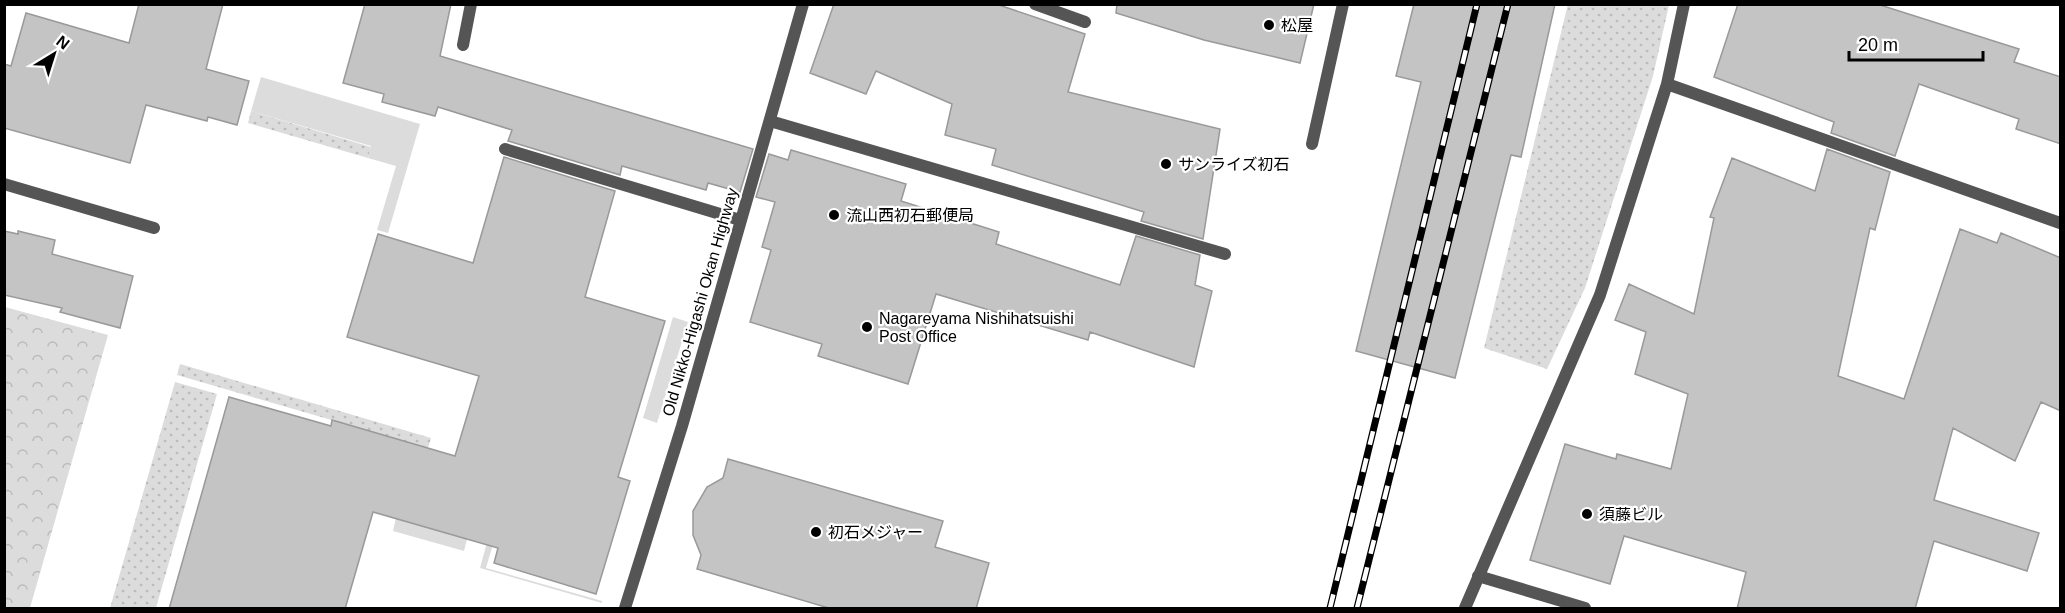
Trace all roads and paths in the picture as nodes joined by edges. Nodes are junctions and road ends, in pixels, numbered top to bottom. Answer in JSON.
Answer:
{"nodes":[{"id":1,"x":471,"y":4,"type":"edge"},
{"id":2,"x":803,"y":4,"type":"edge"},
{"id":3,"x":1035,"y":4,"type":"edge"},
{"id":4,"x":1343,"y":4,"type":"edge"},
{"id":5,"x":1684,"y":4,"type":"edge"},
{"id":6,"x":1085,"y":22,"type":"dead end"},
{"id":7,"x":463,"y":45,"type":"dead end"},
{"id":8,"x":1667,"y":84,"type":"junction"},
{"id":9,"x":770,"y":121,"type":"junction"},
{"id":10,"x":1312,"y":144,"type":"dead end"},
{"id":11,"x":505,"y":149,"type":"dead end"},
{"id":12,"x":4,"y":184,"type":"edge"},
{"id":13,"x":741,"y":220,"type":"junction"},
{"id":14,"x":2061,"y":223,"type":"edge"},
{"id":15,"x":154,"y":228,"type":"dead end"},
{"id":16,"x":1225,"y":254,"type":"dead end"},
{"id":17,"x":1478,"y":576,"type":"junction"},
{"id":18,"x":626,"y":609,"type":"edge"},
{"id":19,"x":1466,"y":609,"type":"edge"},
{"id":20,"x":1585,"y":609,"type":"edge"}],
"edges":[{"from":1,"to":7,"type":"street"},
{"from":2,"to":9,"type":"street","name":"Old Nikko-Higashi Okan Highway"},
{"from":3,"to":6,"type":"street"},
{"from":4,"to":10,"type":"street"},
{"from":5,"to":8,"type":"street"},
{"from":8,"to":14,"type":"street"},
{"from":8,"to":17,"type":"street"},
{"from":9,"to":13,"type":"street","name":"Old Nikko-Higashi Okan Highway"},
{"from":9,"to":16,"type":"street"},
{"from":11,"to":13,"type":"street"},
{"from":12,"to":15,"type":"street"},
{"from":13,"to":18,"type":"street","name":"Old Nikko-Higashi Okan Highway"},
{"from":17,"to":19,"type":"street"},
{"from":17,"to":20,"type":"street"}]}
